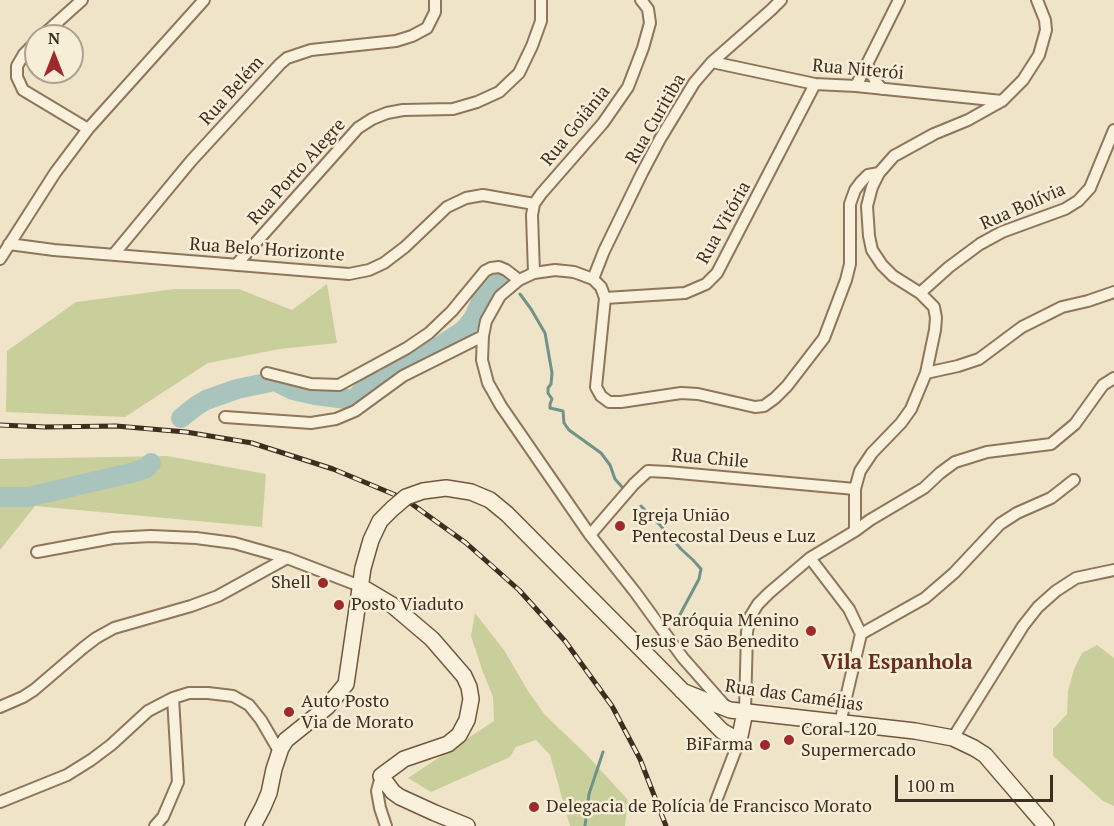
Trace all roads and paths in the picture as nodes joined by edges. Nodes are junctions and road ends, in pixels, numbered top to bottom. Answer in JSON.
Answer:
{"nodes":[{"id":1,"x":82,"y":0,"type":"edge"},
{"id":2,"x":204,"y":0,"type":"edge"},
{"id":3,"x":435,"y":0,"type":"edge"},
{"id":4,"x":541,"y":0,"type":"edge"},
{"id":5,"x":641,"y":0,"type":"edge"},
{"id":6,"x":781,"y":0,"type":"edge"},
{"id":7,"x":899,"y":0,"type":"edge"},
{"id":8,"x":1037,"y":0,"type":"edge"},
{"id":9,"x":55,"y":24,"type":"edge"},
{"id":10,"x":24,"y":54,"type":"edge"},
{"id":11,"x":712,"y":62,"type":"junction"},
{"id":12,"x":867,"y":64,"type":"junction"},
{"id":13,"x":815,"y":84,"type":"junction"},
{"id":14,"x":856,"y":86,"type":"junction"},
{"id":15,"x":882,"y":89,"type":"junction"},
{"id":16,"x":1002,"y":101,"type":"junction"},
{"id":17,"x":88,"y":129,"type":"junction"},
{"id":18,"x":1114,"y":130,"type":"edge"},
{"id":19,"x":879,"y":173,"type":"junction"},
{"id":20,"x":534,"y":204,"type":"junction"},
{"id":21,"x":9,"y":244,"type":"junction"},
{"id":22,"x":114,"y":254,"type":"junction"},
{"id":23,"x":0,"y":259,"type":"edge"},
{"id":24,"x":236,"y":265,"type":"junction"},
{"id":25,"x":534,"y":273,"type":"junction"},
{"id":26,"x":593,"y":279,"type":"junction"},
{"id":27,"x":519,"y":280,"type":"junction"},
{"id":28,"x":1114,"y":292,"type":"edge"},
{"id":29,"x":920,"y":293,"type":"junction"},
{"id":30,"x":605,"y":298,"type":"junction"},
{"id":31,"x":483,"y":336,"type":"junction"},
{"id":32,"x":267,"y":373,"type":"dead end"},
{"id":33,"x":926,"y":373,"type":"junction"},
{"id":34,"x":1114,"y":378,"type":"edge"},
{"id":35,"x":225,"y":417,"type":"dead end"},
{"id":36,"x":1074,"y":480,"type":"dead end"},
{"id":37,"x":855,"y":489,"type":"junction"},
{"id":38,"x":855,"y":531,"type":"junction"},
{"id":39,"x":590,"y":535,"type":"junction"},
{"id":40,"x":37,"y":552,"type":"dead end"},
{"id":41,"x":287,"y":558,"type":"junction"},
{"id":42,"x":810,"y":558,"type":"junction"},
{"id":43,"x":1114,"y":570,"type":"edge"},
{"id":44,"x":360,"y":586,"type":"junction"},
{"id":45,"x":861,"y":634,"type":"junction"},
{"id":46,"x":682,"y":692,"type":"junction"},
{"id":47,"x":173,"y":698,"type":"junction"},
{"id":48,"x":0,"y":707,"type":"edge"},
{"id":49,"x":737,"y":711,"type":"junction"},
{"id":50,"x":840,"y":723,"type":"junction"},
{"id":51,"x":953,"y":738,"type":"junction"},
{"id":52,"x":739,"y":741,"type":"junction"},
{"id":53,"x":279,"y":751,"type":"junction"},
{"id":54,"x":381,"y":776,"type":"junction"},
{"id":55,"x":716,"y":801,"type":"dead end"},
{"id":56,"x":0,"y":802,"type":"edge"},
{"id":57,"x":155,"y":826,"type":"edge"},
{"id":58,"x":253,"y":826,"type":"edge"},
{"id":59,"x":386,"y":826,"type":"edge"},
{"id":60,"x":467,"y":826,"type":"edge"},
{"id":61,"x":1046,"y":826,"type":"edge"}],
"edges":[{"from":1,"to":9,"type":"street"},
{"from":2,"to":17,"type":"street"},
{"from":3,"to":22,"type":"street","name":"Rua Belém"},
{"from":4,"to":24,"type":"street","name":"Rua Porto Alegre"},
{"from":5,"to":20,"type":"street","name":"Rua Goiânia"},
{"from":6,"to":11,"type":"street","name":"Rua Curitiba"},
{"from":7,"to":12,"type":"street"},
{"from":8,"to":16,"type":"street"},
{"from":10,"to":17,"type":"street"},
{"from":11,"to":13,"type":"street","name":"Rua Niterói"},
{"from":11,"to":26,"type":"street","name":"Rua Curitiba"},
{"from":12,"to":14,"type":"street"},
{"from":12,"to":15,"type":"street"},
{"from":13,"to":14,"type":"street","name":"Rua Niterói"},
{"from":13,"to":30,"type":"street","name":"Rua Vitória"},
{"from":14,"to":15,"type":"street","name":"Rua Niterói"},
{"from":15,"to":16,"type":"street","name":"Rua Niterói"},
{"from":16,"to":19,"type":"street"},
{"from":17,"to":21,"type":"street"},
{"from":18,"to":29,"type":"street","name":"Rua Bolívia"},
{"from":19,"to":29,"type":"street"},
{"from":19,"to":30,"type":"street"},
{"from":20,"to":24,"type":"street","name":"Rua Belo Horizonte"},
{"from":20,"to":25,"type":"street"},
{"from":21,"to":22,"type":"street","name":"Rua Belo Horizonte"},
{"from":21,"to":23,"type":"street"},
{"from":22,"to":24,"type":"street","name":"Rua Belo Horizonte"},
{"from":25,"to":26,"type":"street"},
{"from":25,"to":27,"type":"street"},
{"from":26,"to":30,"type":"street"},
{"from":27,"to":31,"type":"street"},
{"from":27,"to":32,"type":"street"},
{"from":28,"to":33,"type":"street"},
{"from":29,"to":33,"type":"street"},
{"from":31,"to":35,"type":"street"},
{"from":31,"to":39,"type":"street"},
{"from":33,"to":37,"type":"street"},
{"from":34,"to":38,"type":"street"},
{"from":36,"to":45,"type":"street"},
{"from":37,"to":38,"type":"street"},
{"from":37,"to":39,"type":"street","name":"Rua Chile"},
{"from":38,"to":42,"type":"street"},
{"from":39,"to":49,"type":"street"},
{"from":40,"to":41,"type":"street"},
{"from":41,"to":44,"type":"street"},
{"from":41,"to":48,"type":"street"},
{"from":42,"to":45,"type":"street"},
{"from":42,"to":49,"type":"street"},
{"from":43,"to":51,"type":"street"},
{"from":44,"to":46,"type":"main road","bridge":true},
{"from":44,"to":53,"type":"main road"},
{"from":44,"to":54,"type":"main road"},
{"from":45,"to":50,"type":"street"},
{"from":46,"to":49,"type":"main road","name":"Rua das Camélias"},
{"from":46,"to":52,"type":"main road"},
{"from":47,"to":53,"type":"street"},
{"from":47,"to":56,"type":"street"},
{"from":47,"to":57,"type":"street"},
{"from":49,"to":50,"type":"main road","name":"Rua das Camélias"},
{"from":49,"to":52,"type":"main road"},
{"from":50,"to":51,"type":"main road","name":"Rua das Camélias"},
{"from":51,"to":61,"type":"main road","name":"Rua das Camélias"},
{"from":52,"to":55,"type":"street"},
{"from":53,"to":58,"type":"main road"},
{"from":54,"to":59,"type":"street"},
{"from":54,"to":60,"type":"main road"}]}
